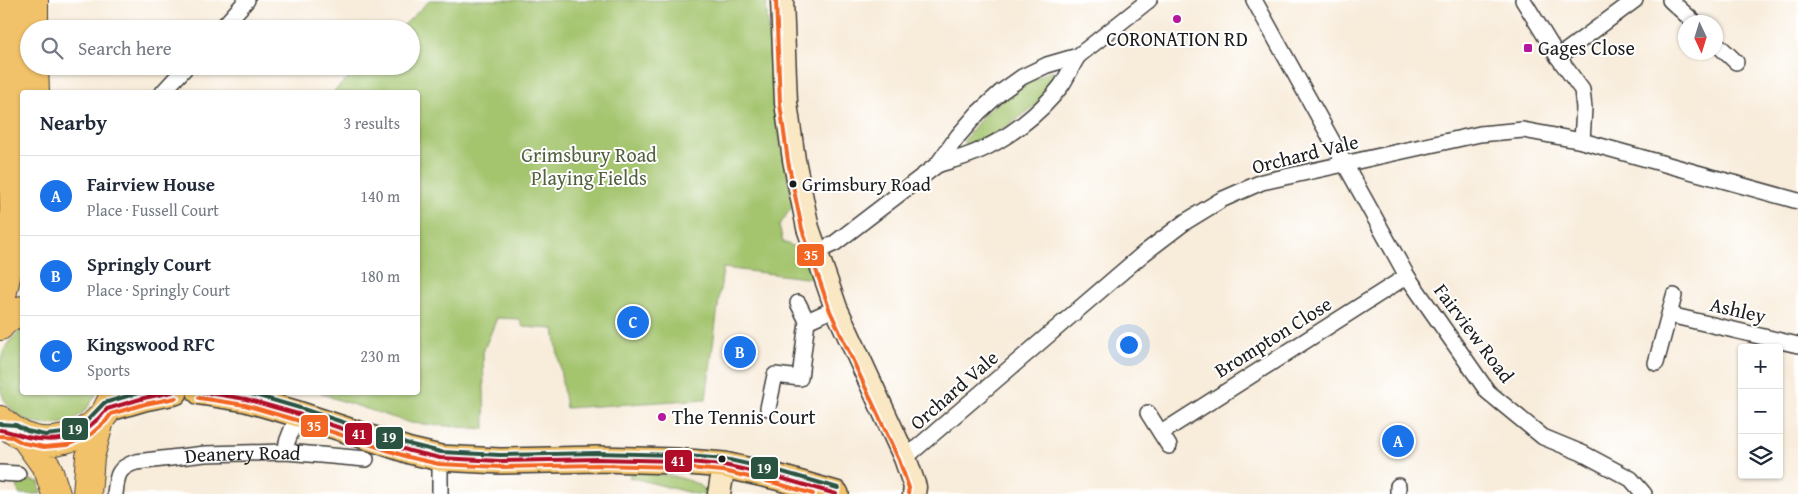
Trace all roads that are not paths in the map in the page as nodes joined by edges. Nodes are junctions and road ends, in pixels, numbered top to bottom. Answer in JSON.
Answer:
{"nodes":[{"id":1,"x":9,"y":0,"type":"edge"},
{"id":2,"x":34,"y":0,"type":"edge"},
{"id":3,"x":247,"y":0,"type":"edge"},
{"id":4,"x":782,"y":0,"type":"edge"},
{"id":5,"x":1149,"y":0,"type":"edge"},
{"id":6,"x":1254,"y":0,"type":"edge"},
{"id":7,"x":1523,"y":0,"type":"edge"},
{"id":8,"x":1635,"y":0,"type":"edge"},
{"id":9,"x":1670,"y":0,"type":"edge"},
{"id":10,"x":1686,"y":15,"type":"edge"},
{"id":11,"x":34,"y":20,"type":"edge"},
{"id":12,"x":229,"y":20,"type":"edge"},
{"id":13,"x":1723,"y":50,"type":"edge"},
{"id":14,"x":1078,"y":56,"type":"junction"},
{"id":15,"x":1558,"y":57,"type":"junction"},
{"id":16,"x":1736,"y":62,"type":"dead end"},
{"id":17,"x":34,"y":75,"type":"edge"},
{"id":18,"x":179,"y":75,"type":"edge"},
{"id":19,"x":35,"y":90,"type":"edge"},
{"id":20,"x":166,"y":90,"type":"edge"},
{"id":21,"x":1582,"y":141,"type":"junction"},
{"id":22,"x":938,"y":164,"type":"junction"},
{"id":23,"x":1345,"y":164,"type":"junction"},
{"id":24,"x":1798,"y":201,"type":"edge"},
{"id":25,"x":816,"y":252,"type":"junction"},
{"id":26,"x":1407,"y":276,"type":"junction"},
{"id":27,"x":1674,"y":296,"type":"dead end"},
{"id":28,"x":798,"y":303,"type":"dead end"},
{"id":29,"x":0,"y":305,"type":"edge"},
{"id":30,"x":836,"y":308,"type":"junction"},
{"id":31,"x":20,"y":311,"type":"edge"},
{"id":32,"x":1670,"y":315,"type":"junction"},
{"id":33,"x":807,"y":321,"type":"junction"},
{"id":34,"x":0,"y":326,"type":"edge"},
{"id":35,"x":1798,"y":345,"type":"edge"},
{"id":36,"x":1656,"y":363,"type":"dead end"},
{"id":37,"x":160,"y":395,"type":"edge"},
{"id":38,"x":220,"y":395,"type":"edge"},
{"id":39,"x":266,"y":395,"type":"edge"},
{"id":40,"x":108,"y":406,"type":"edge"},
{"id":41,"x":768,"y":408,"type":"dead end"},
{"id":42,"x":1148,"y":413,"type":"dead end"},
{"id":43,"x":298,"y":414,"type":"junction"},
{"id":44,"x":10,"y":430,"type":"edge"},
{"id":45,"x":1160,"y":433,"type":"junction"},
{"id":46,"x":1169,"y":446,"type":"dead end"},
{"id":47,"x":286,"y":452,"type":"junction"},
{"id":48,"x":440,"y":458,"type":"junction"},
{"id":49,"x":904,"y":458,"type":"junction"},
{"id":50,"x":366,"y":459,"type":"dead end"},
{"id":51,"x":724,"y":465,"type":"junction"},
{"id":52,"x":0,"y":474,"type":"edge"},
{"id":53,"x":18,"y":474,"type":"dead end"},
{"id":54,"x":56,"y":494,"type":"edge"},
{"id":55,"x":87,"y":494,"type":"edge"},
{"id":56,"x":115,"y":494,"type":"edge"},
{"id":57,"x":440,"y":494,"type":"edge"},
{"id":58,"x":719,"y":494,"type":"edge"},
{"id":59,"x":836,"y":494,"type":"edge"},
{"id":60,"x":914,"y":494,"type":"edge"},
{"id":61,"x":1644,"y":494,"type":"edge"}],
"edges":[{"from":1,"to":29,"type":"highway"},
{"from":2,"to":11,"type":"highway"},
{"from":3,"to":12,"type":"street"},
{"from":4,"to":25,"type":"street"},
{"from":5,"to":14,"type":"street"},
{"from":6,"to":23,"type":"street","name":"Fairview Road"},
{"from":7,"to":15,"type":"street"},
{"from":8,"to":15,"type":"street"},
{"from":9,"to":10,"type":"street"},
{"from":13,"to":16,"type":"street"},
{"from":14,"to":22,"type":"street"},
{"from":14,"to":22,"type":"street"},
{"from":15,"to":21,"type":"street"},
{"from":17,"to":19,"type":"highway"},
{"from":18,"to":20,"type":"street"},
{"from":21,"to":23,"type":"street","name":"Orchard Vale"},
{"from":21,"to":24,"type":"street","name":"Orchard Vale"},
{"from":22,"to":25,"type":"street"},
{"from":23,"to":26,"type":"street","name":"Fairview Road"},
{"from":23,"to":49,"type":"street","name":"Orchard Vale"},
{"from":25,"to":30,"type":"street"},
{"from":26,"to":45,"type":"street","name":"Brompton Close"},
{"from":26,"to":61,"type":"street","name":"Fairview Road"},
{"from":27,"to":32,"type":"street"},
{"from":28,"to":33,"type":"street"},
{"from":30,"to":33,"type":"street"},
{"from":30,"to":49,"type":"street"},
{"from":31,"to":34,"type":"highway"},
{"from":32,"to":35,"type":"street","name":"Ashley"},
{"from":32,"to":36,"type":"street"},
{"from":33,"to":41,"type":"street"},
{"from":37,"to":40,"type":"main road"},
{"from":38,"to":43,"type":"main road","name":"Deanery Road"},
{"from":39,"to":43,"type":"main road","name":"Deanery Road"},
{"from":40,"to":44,"type":"highway"},
{"from":40,"to":55,"type":"highway"},
{"from":42,"to":45,"type":"street"},
{"from":43,"to":47,"type":"street"},
{"from":43,"to":48,"type":"main road","name":"Deanery Road"},
{"from":44,"to":54,"type":"highway"},
{"from":45,"to":46,"type":"street"},
{"from":47,"to":50,"type":"street","name":"Deanery Road"},
{"from":47,"to":56,"type":"street","name":"Deanery Road"},
{"from":48,"to":51,"type":"main road","name":"Deanery Road"},
{"from":48,"to":57,"type":"street"},
{"from":49,"to":60,"type":"street"},
{"from":51,"to":58,"type":"street"},
{"from":51,"to":59,"type":"main road","name":"Deanery Road"},
{"from":52,"to":53,"type":"street"}]}
